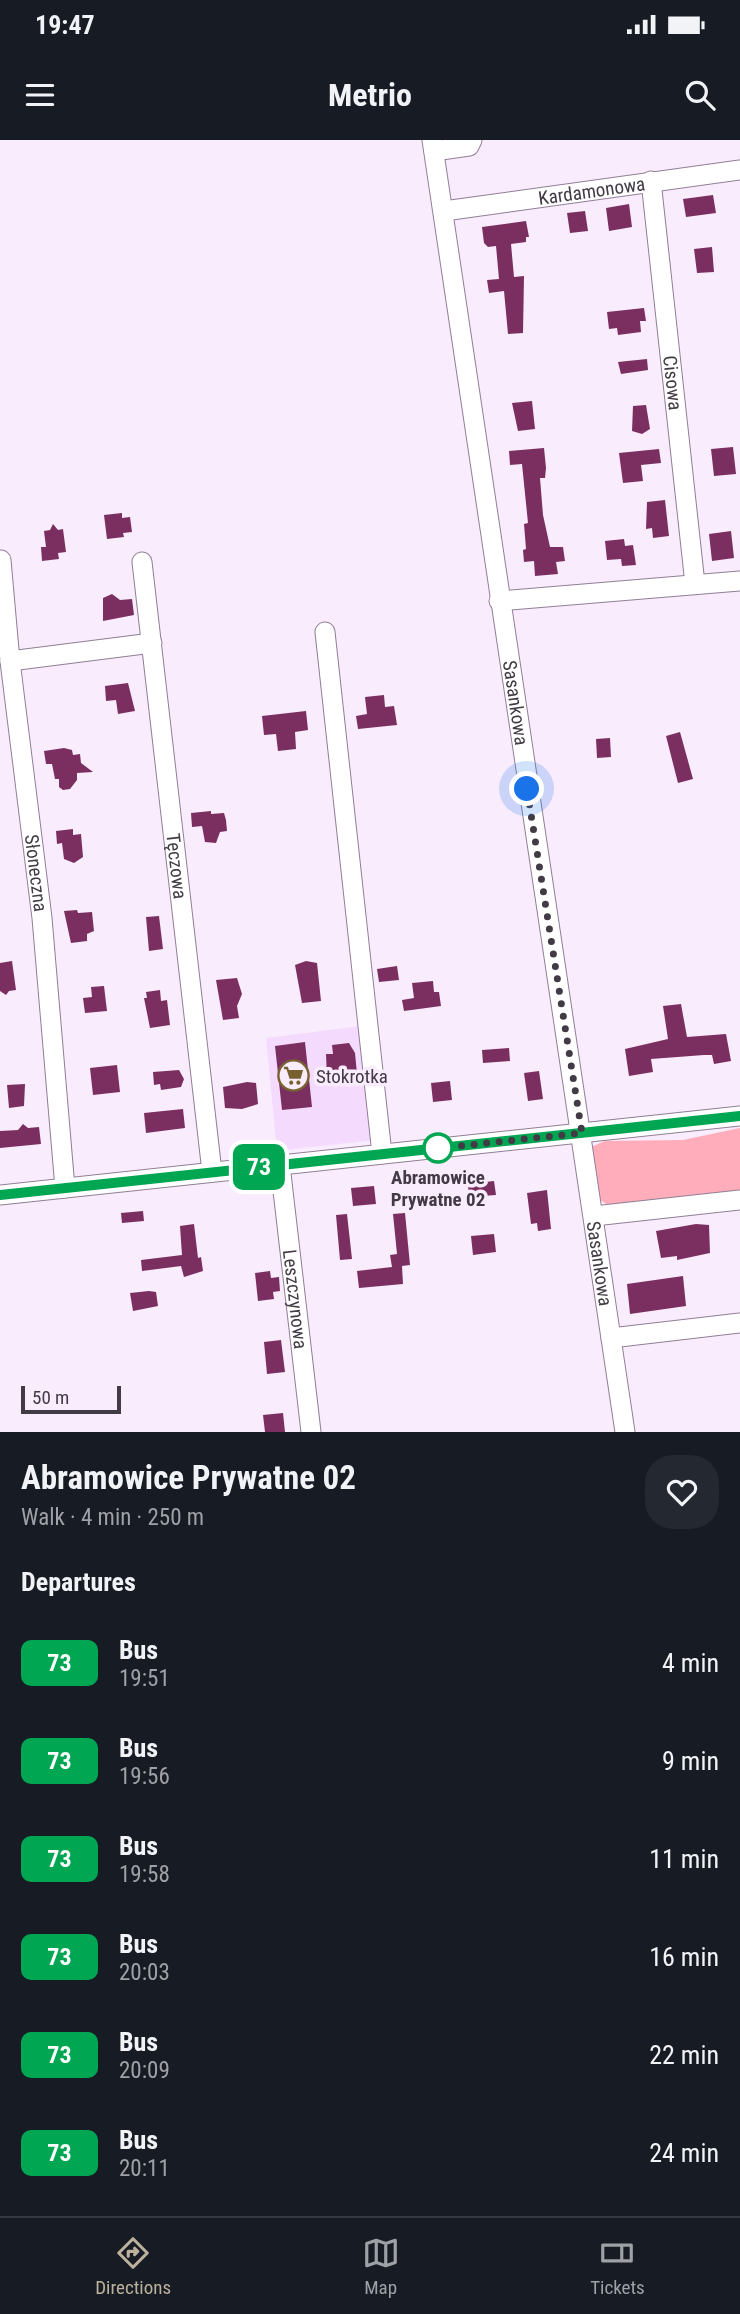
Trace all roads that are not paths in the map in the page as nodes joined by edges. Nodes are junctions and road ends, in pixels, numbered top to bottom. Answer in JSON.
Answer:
{"nodes":[{"id":1,"x":472,"y":140,"type":"edge"},
{"id":2,"x":433,"y":146,"type":"edge"},
{"id":3,"x":740,"y":170,"type":"edge"},
{"id":4,"x":651,"y":181,"type":"junction"},
{"id":5,"x":444,"y":211,"type":"junction"},
{"id":6,"x":1,"y":560,"type":"edge"},
{"id":7,"x":142,"y":562,"type":"dead end"},
{"id":8,"x":740,"y":581,"type":"edge"},
{"id":9,"x":695,"y":584,"type":"junction"},
{"id":10,"x":499,"y":601,"type":"junction"},
{"id":11,"x":325,"y":632,"type":"dead end"},
{"id":12,"x":152,"y":643,"type":"junction"},
{"id":13,"x":10,"y":661,"type":"junction"},
{"id":14,"x":740,"y":1116,"type":"edge"},
{"id":15,"x":582,"y":1133,"type":"junction"},
{"id":16,"x":382,"y":1154,"type":"junction"},
{"id":17,"x":280,"y":1165,"type":"junction"},
{"id":18,"x":212,"y":1172,"type":"junction"},
{"id":19,"x":65,"y":1188,"type":"junction"},
{"id":20,"x":0,"y":1195,"type":"edge"},
{"id":21,"x":740,"y":1200,"type":"edge"},
{"id":22,"x":594,"y":1216,"type":"junction"},
{"id":23,"x":740,"y":1323,"type":"edge"},
{"id":24,"x":611,"y":1338,"type":"junction"},
{"id":25,"x":311,"y":1432,"type":"edge"},
{"id":26,"x":625,"y":1432,"type":"edge"}],
"edges":[{"from":1,"to":2,"type":"street"},
{"from":2,"to":5,"type":"street","name":"Sasankowa"},
{"from":3,"to":4,"type":"street","name":"Kardamonowa"},
{"from":4,"to":5,"type":"street","name":"Kardamonowa"},
{"from":4,"to":9,"type":"street","name":"Cisowa"},
{"from":5,"to":10,"type":"street","name":"Sasankowa"},
{"from":6,"to":13,"type":"street","name":"Słoneczna"},
{"from":7,"to":12,"type":"street","name":"Tęczowa"},
{"from":8,"to":9,"type":"street"},
{"from":9,"to":10,"type":"street"},
{"from":10,"to":15,"type":"street","name":"Sasankowa"},
{"from":11,"to":16,"type":"street"},
{"from":12,"to":13,"type":"street"},
{"from":12,"to":18,"type":"street","name":"Tęczowa"},
{"from":13,"to":19,"type":"street","name":"Słoneczna"},
{"from":14,"to":15,"type":"street"},
{"from":15,"to":16,"type":"street"},
{"from":15,"to":22,"type":"street","name":"Sasankowa"},
{"from":16,"to":17,"type":"street"},
{"from":17,"to":18,"type":"street"},
{"from":17,"to":25,"type":"street","name":"Leszczynowa"},
{"from":18,"to":19,"type":"street"},
{"from":19,"to":20,"type":"street"},
{"from":21,"to":22,"type":"street"},
{"from":22,"to":24,"type":"street","name":"Sasankowa"},
{"from":23,"to":24,"type":"street"},
{"from":24,"to":26,"type":"street","name":"Sasankowa"}]}
